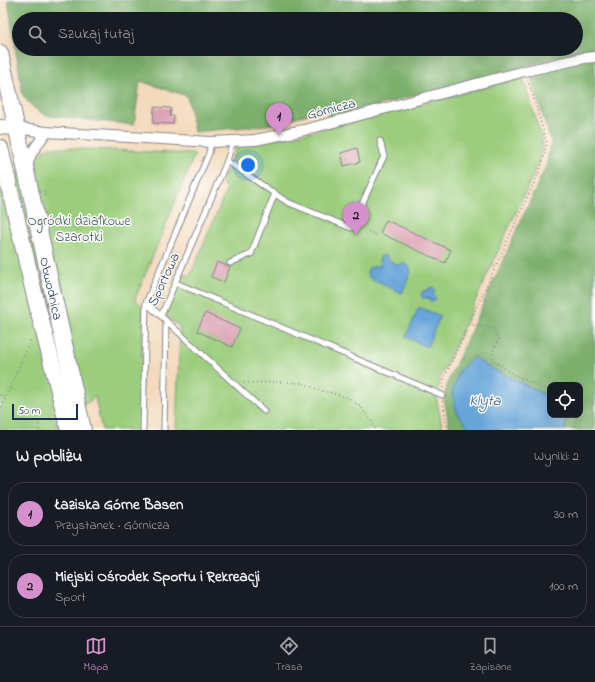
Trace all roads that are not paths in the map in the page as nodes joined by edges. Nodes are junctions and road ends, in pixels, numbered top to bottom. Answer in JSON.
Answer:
{"nodes":[{"id":1,"x":0,"y":53,"type":"edge"},
{"id":2,"x":595,"y":58,"type":"edge"},
{"id":3,"x":0,"y":127,"type":"edge"},
{"id":4,"x":16,"y":128,"type":"junction"},
{"id":5,"x":46,"y":132,"type":"junction"},
{"id":6,"x":380,"y":140,"type":"dead end"},
{"id":7,"x":233,"y":141,"type":"junction"},
{"id":8,"x":211,"y":142,"type":"junction"},
{"id":9,"x":0,"y":148,"type":"edge"},
{"id":10,"x":227,"y":161,"type":"junction"},
{"id":11,"x":2,"y":163,"type":"edge"},
{"id":12,"x":26,"y":168,"type":"junction"},
{"id":13,"x":275,"y":193,"type":"junction"},
{"id":14,"x":230,"y":263,"type":"dead end"},
{"id":15,"x":176,"y":283,"type":"junction"},
{"id":16,"x":146,"y":303,"type":"junction"},
{"id":17,"x":161,"y":316,"type":"junction"},
{"id":18,"x":166,"y":321,"type":"junction"},
{"id":19,"x":442,"y":396,"type":"road end"},
{"id":20,"x":264,"y":411,"type":"dead end"},
{"id":21,"x":69,"y":430,"type":"edge"},
{"id":22,"x":83,"y":430,"type":"edge"},
{"id":23,"x":143,"y":430,"type":"edge"},
{"id":24,"x":164,"y":430,"type":"edge"}],
"edges":[{"from":1,"to":4,"type":"main road","name":"Obwodnica"},
{"from":2,"to":7,"type":"street","name":"Górnicza"},
{"from":3,"to":4,"type":"street"},
{"from":4,"to":5,"type":"street","name":"Górnicza"},
{"from":4,"to":12,"type":"main road","name":"Obwodnica"},
{"from":5,"to":8,"type":"street","name":"Górnicza"},
{"from":5,"to":12,"type":"street"},
{"from":6,"to":13,"type":"lane"},
{"from":7,"to":8,"type":"street","name":"Górnicza"},
{"from":7,"to":10,"type":"lane","name":"Sportowa"},
{"from":8,"to":16,"type":"lane","name":"Sportowa"},
{"from":9,"to":11,"type":"main road","name":"Obwodnica"},
{"from":10,"to":13,"type":"lane"},
{"from":10,"to":15,"type":"lane","name":"Sportowa"},
{"from":11,"to":21,"type":"main road","name":"Obwodnica"},
{"from":12,"to":22,"type":"main road","name":"Obwodnica"},
{"from":13,"to":14,"type":"lane"},
{"from":15,"to":17,"type":"lane","name":"Sportowa"},
{"from":15,"to":19,"type":"lane"},
{"from":16,"to":17,"type":"lane","name":"Sportowa"},
{"from":16,"to":23,"type":"lane"},
{"from":17,"to":18,"type":"lane"},
{"from":18,"to":20,"type":"lane"},
{"from":18,"to":24,"type":"lane"}]}
